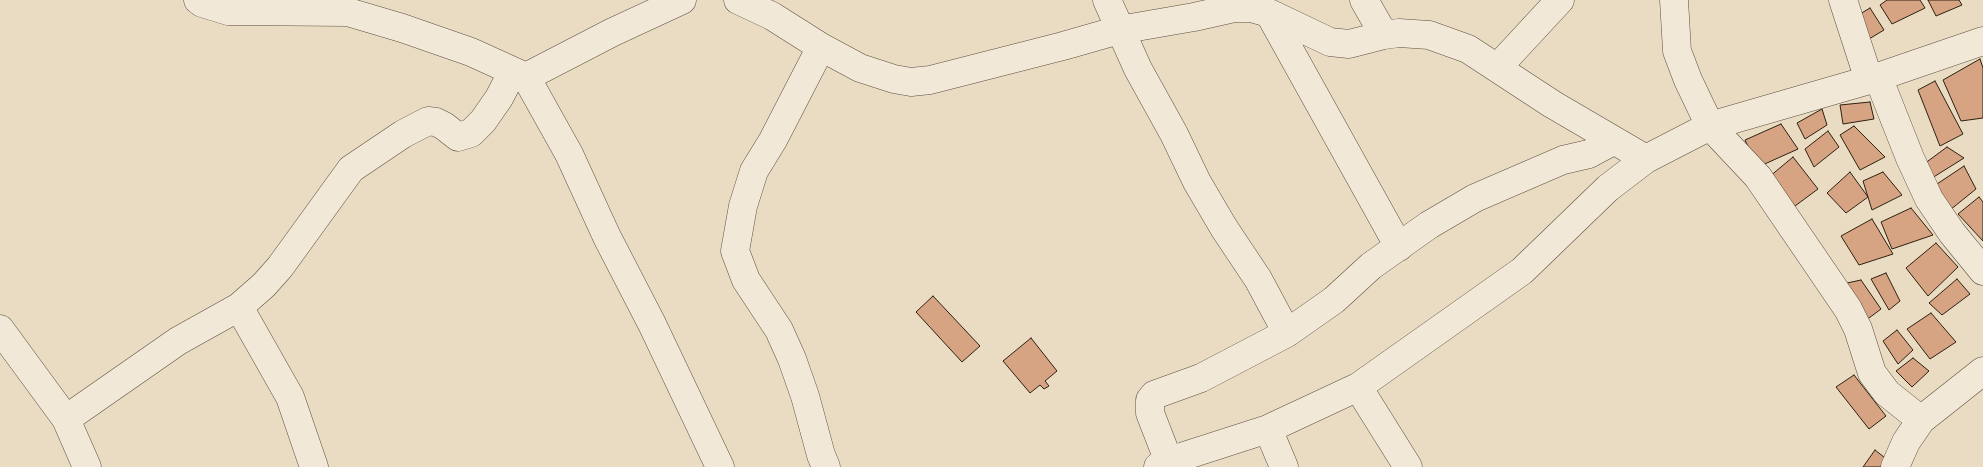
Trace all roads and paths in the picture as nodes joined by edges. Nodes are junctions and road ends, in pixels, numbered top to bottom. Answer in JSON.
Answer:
{"nodes":[{"id":1,"x":198,"y":0,"type":"edge"},
{"id":2,"x":682,"y":0,"type":"edge"},
{"id":3,"x":738,"y":0,"type":"edge"},
{"id":4,"x":1107,"y":0,"type":"edge"},
{"id":5,"x":1364,"y":0,"type":"edge"},
{"id":6,"x":1560,"y":0,"type":"edge"},
{"id":7,"x":1674,"y":0,"type":"edge"},
{"id":8,"x":1843,"y":0,"type":"edge"},
{"id":9,"x":230,"y":5,"type":"edge"},
{"id":10,"x":1269,"y":13,"type":"junction"},
{"id":11,"x":1119,"y":30,"type":"junction"},
{"id":12,"x":1384,"y":35,"type":"junction"},
{"id":13,"x":1983,"y":41,"type":"edge"},
{"id":14,"x":821,"y":47,"type":"junction"},
{"id":15,"x":1497,"y":68,"type":"junction"},
{"id":16,"x":520,"y":74,"type":"junction"},
{"id":17,"x":1874,"y":78,"type":"junction"},
{"id":18,"x":1710,"y":126,"type":"junction"},
{"id":19,"x":1613,"y":141,"type":"junction"},
{"id":20,"x":1646,"y":160,"type":"junction"},
{"id":21,"x":1399,"y":247,"type":"junction"},
{"id":22,"x":1983,"y":271,"type":"edge"},
{"id":23,"x":238,"y":306,"type":"junction"},
{"id":24,"x":0,"y":328,"type":"edge"},
{"id":25,"x":1287,"y":333,"type":"junction"},
{"id":26,"x":1983,"y":371,"type":"edge"},
{"id":27,"x":1358,"y":387,"type":"junction"},
{"id":28,"x":66,"y":419,"type":"junction"},
{"id":29,"x":1921,"y":420,"type":"junction"},
{"id":30,"x":1268,"y":429,"type":"junction"},
{"id":31,"x":1163,"y":464,"type":"edge"},
{"id":32,"x":87,"y":467,"type":"edge"},
{"id":33,"x":314,"y":467,"type":"edge"},
{"id":34,"x":720,"y":467,"type":"edge"},
{"id":35,"x":826,"y":467,"type":"edge"},
{"id":36,"x":1284,"y":467,"type":"edge"},
{"id":37,"x":1408,"y":467,"type":"edge"},
{"id":38,"x":1895,"y":467,"type":"edge"}],
"edges":[{"from":1,"to":9,"type":"street"},
{"from":2,"to":16,"type":"street"},
{"from":3,"to":14,"type":"street"},
{"from":4,"to":11,"type":"street"},
{"from":5,"to":12,"type":"street"},
{"from":6,"to":15,"type":"street"},
{"from":7,"to":18,"type":"street"},
{"from":8,"to":17,"type":"street"},
{"from":9,"to":16,"type":"street"},
{"from":10,"to":11,"type":"street"},
{"from":10,"to":12,"type":"street"},
{"from":10,"to":21,"type":"street"},
{"from":11,"to":14,"type":"street"},
{"from":11,"to":25,"type":"street"},
{"from":12,"to":15,"type":"street"},
{"from":13,"to":17,"type":"street"},
{"from":14,"to":35,"type":"street"},
{"from":15,"to":19,"type":"street"},
{"from":16,"to":23,"type":"street"},
{"from":16,"to":34,"type":"street"},
{"from":17,"to":18,"type":"street"},
{"from":17,"to":22,"type":"street"},
{"from":18,"to":20,"type":"street"},
{"from":18,"to":29,"type":"street"},
{"from":19,"to":20,"type":"street"},
{"from":19,"to":21,"type":"street"},
{"from":20,"to":27,"type":"street"},
{"from":21,"to":25,"type":"street"},
{"from":23,"to":28,"type":"street"},
{"from":23,"to":33,"type":"street"},
{"from":24,"to":28,"type":"street"},
{"from":25,"to":31,"type":"street"},
{"from":26,"to":29,"type":"street"},
{"from":27,"to":30,"type":"street"},
{"from":27,"to":37,"type":"street"},
{"from":28,"to":32,"type":"street"},
{"from":29,"to":38,"type":"street"},
{"from":30,"to":31,"type":"street"},
{"from":30,"to":36,"type":"street"}]}
